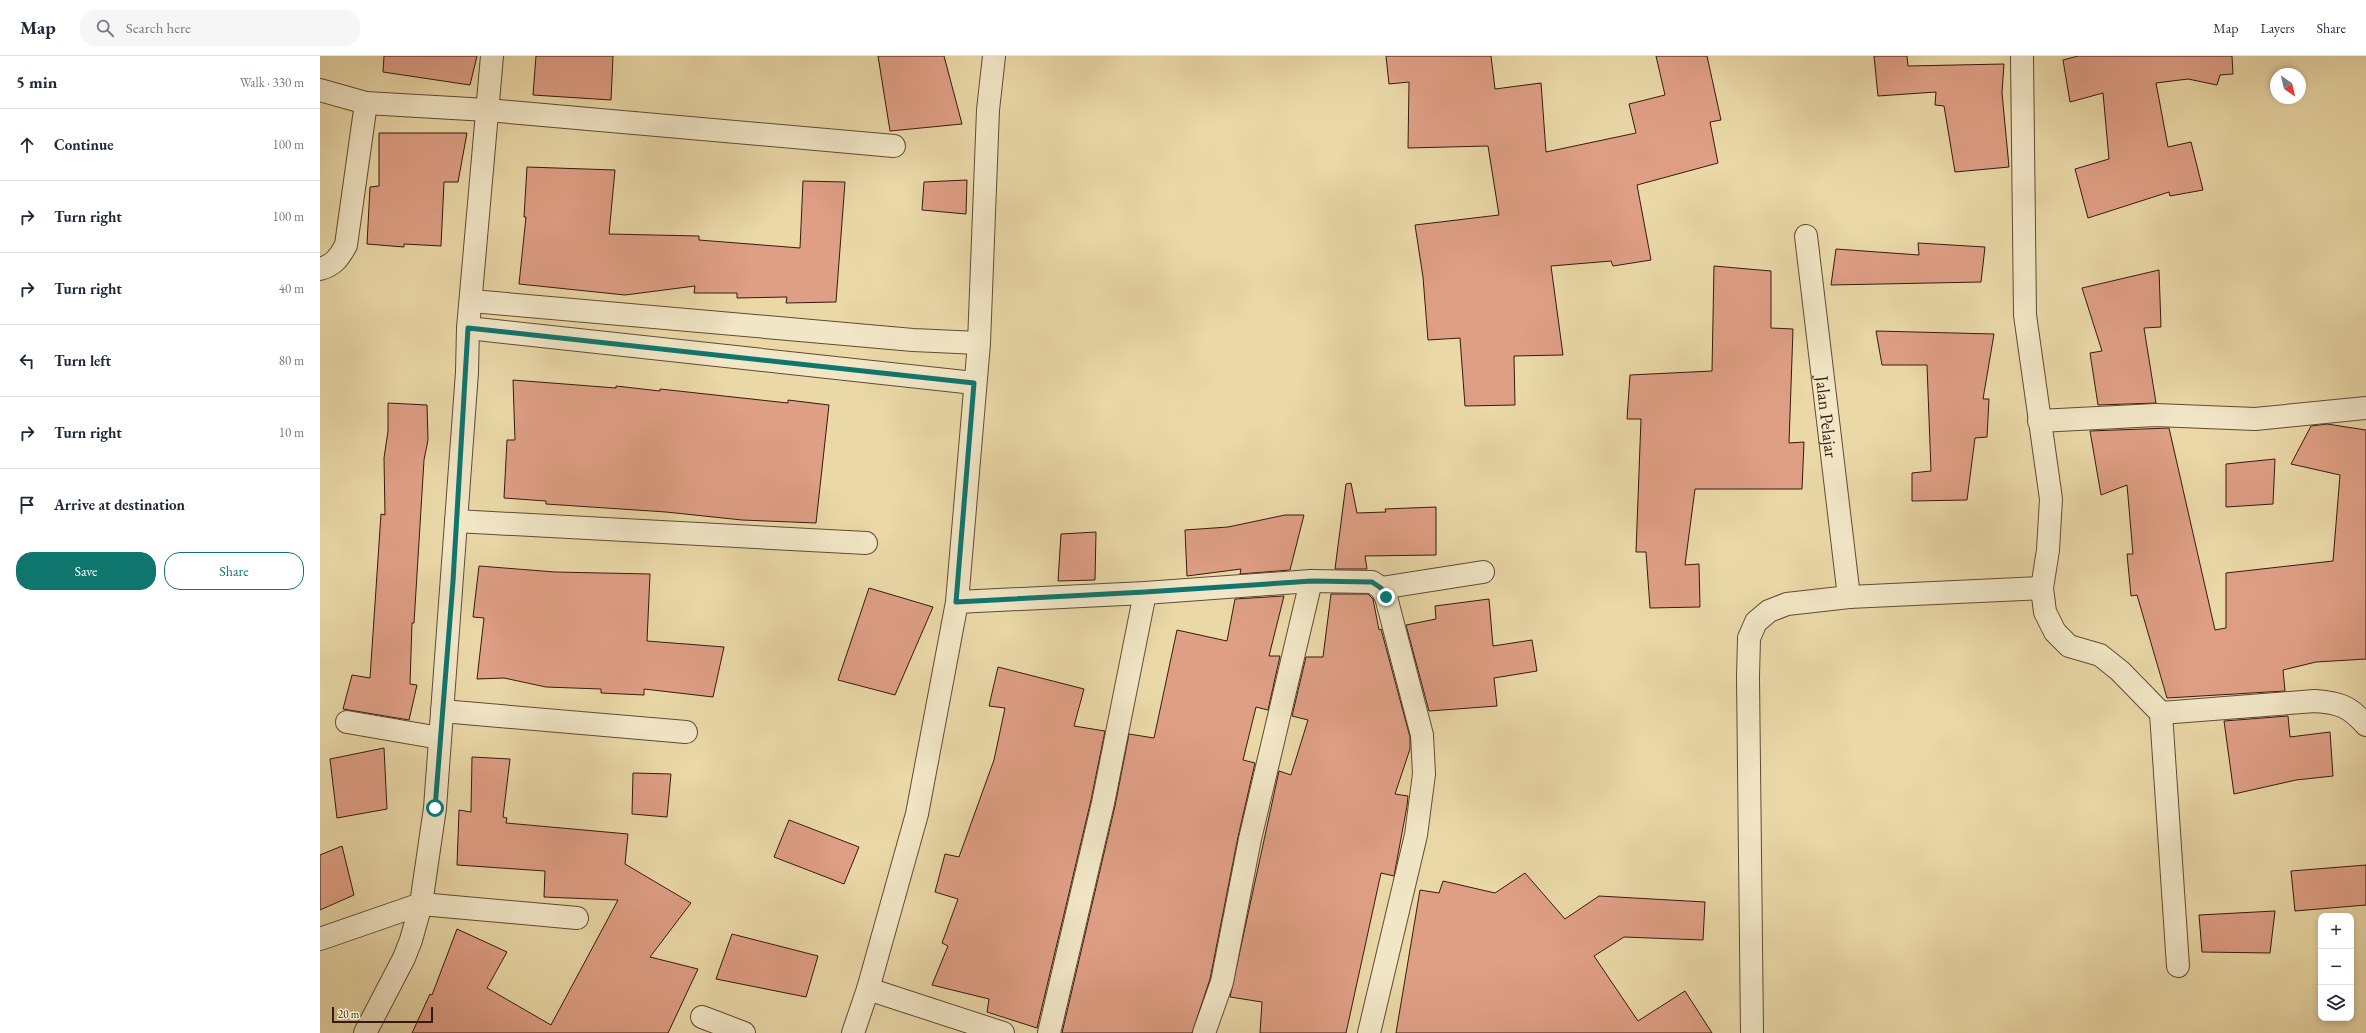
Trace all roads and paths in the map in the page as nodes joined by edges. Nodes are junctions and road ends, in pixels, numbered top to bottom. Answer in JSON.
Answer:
{"nodes":[{"id":1,"x":492,"y":56,"type":"edge"},
{"id":2,"x":994,"y":56,"type":"edge"},
{"id":3,"x":2022,"y":56,"type":"edge"},
{"id":4,"x":320,"y":90,"type":"edge"},
{"id":5,"x":366,"y":103,"type":"junction"},
{"id":6,"x":487,"y":110,"type":"junction"},
{"id":7,"x":894,"y":146,"type":"dead end"},
{"id":8,"x":1806,"y":236,"type":"dead end"},
{"id":9,"x":320,"y":269,"type":"edge"},
{"id":10,"x":472,"y":301,"type":"junction"},
{"id":11,"x":468,"y":328,"type":"junction"},
{"id":12,"x":979,"y":343,"type":"junction"},
{"id":13,"x":974,"y":383,"type":"junction"},
{"id":14,"x":2366,"y":408,"type":"edge"},
{"id":15,"x":2039,"y":422,"type":"junction"},
{"id":16,"x":456,"y":521,"type":"junction"},
{"id":17,"x":866,"y":543,"type":"dead end"},
{"id":18,"x":1484,"y":572,"type":"dead end"},
{"id":19,"x":1312,"y":581,"type":"junction"},
{"id":20,"x":1381,"y":588,"type":"junction"},
{"id":21,"x":2042,"y":588,"type":"junction"},
{"id":22,"x":1145,"y":592,"type":"junction"},
{"id":23,"x":1849,"y":597,"type":"junction"},
{"id":24,"x":956,"y":602,"type":"junction"},
{"id":25,"x":442,"y":712,"type":"junction"},
{"id":26,"x":2161,"y":713,"type":"junction"},
{"id":27,"x":347,"y":722,"type":"dead end"},
{"id":28,"x":2366,"y":725,"type":"edge"},
{"id":29,"x":686,"y":732,"type":"dead end"},
{"id":30,"x":440,"y":738,"type":"junction"},
{"id":31,"x":421,"y":904,"type":"junction"},
{"id":32,"x":577,"y":918,"type":"dead end"},
{"id":33,"x":320,"y":939,"type":"edge"},
{"id":34,"x":2178,"y":966,"type":"dead end"},
{"id":35,"x":868,"y":989,"type":"junction"},
{"id":36,"x":702,"y":1017,"type":"dead end"},
{"id":37,"x":364,"y":1033,"type":"edge"},
{"id":38,"x":744,"y":1033,"type":"edge"},
{"id":39,"x":852,"y":1033,"type":"edge"},
{"id":40,"x":1003,"y":1033,"type":"edge"},
{"id":41,"x":1049,"y":1033,"type":"edge"},
{"id":42,"x":1204,"y":1033,"type":"edge"},
{"id":43,"x":1369,"y":1033,"type":"edge"},
{"id":44,"x":1752,"y":1033,"type":"edge"}],
"edges":[{"from":1,"to":6,"type":"street"},
{"from":2,"to":12,"type":"street"},
{"from":3,"to":15,"type":"street"},
{"from":4,"to":5,"type":"street"},
{"from":5,"to":6,"type":"street"},
{"from":5,"to":9,"type":"street"},
{"from":6,"to":7,"type":"street"},
{"from":6,"to":10,"type":"street"},
{"from":8,"to":23,"type":"street","name":"Jalan Pelajar"},
{"from":10,"to":11,"type":"street"},
{"from":10,"to":12,"type":"street"},
{"from":11,"to":13,"type":"street"},
{"from":11,"to":16,"type":"street"},
{"from":12,"to":13,"type":"street"},
{"from":13,"to":24,"type":"street"},
{"from":14,"to":15,"type":"street"},
{"from":15,"to":21,"type":"street"},
{"from":16,"to":17,"type":"street"},
{"from":16,"to":25,"type":"street"},
{"from":18,"to":20,"type":"street"},
{"from":19,"to":20,"type":"street"},
{"from":19,"to":22,"type":"street"},
{"from":19,"to":42,"type":"street"},
{"from":20,"to":43,"type":"street"},
{"from":21,"to":23,"type":"street"},
{"from":21,"to":26,"type":"street"},
{"from":22,"to":24,"type":"street"},
{"from":22,"to":41,"type":"street"},
{"from":23,"to":44,"type":"street"},
{"from":24,"to":35,"type":"street"},
{"from":25,"to":29,"type":"street"},
{"from":25,"to":30,"type":"street"},
{"from":26,"to":28,"type":"street"},
{"from":26,"to":34,"type":"street"},
{"from":27,"to":30,"type":"street"},
{"from":30,"to":31,"type":"street"},
{"from":31,"to":32,"type":"street"},
{"from":31,"to":33,"type":"street"},
{"from":31,"to":37,"type":"street"},
{"from":35,"to":39,"type":"street"},
{"from":35,"to":40,"type":"street"},
{"from":36,"to":38,"type":"street"}]}
